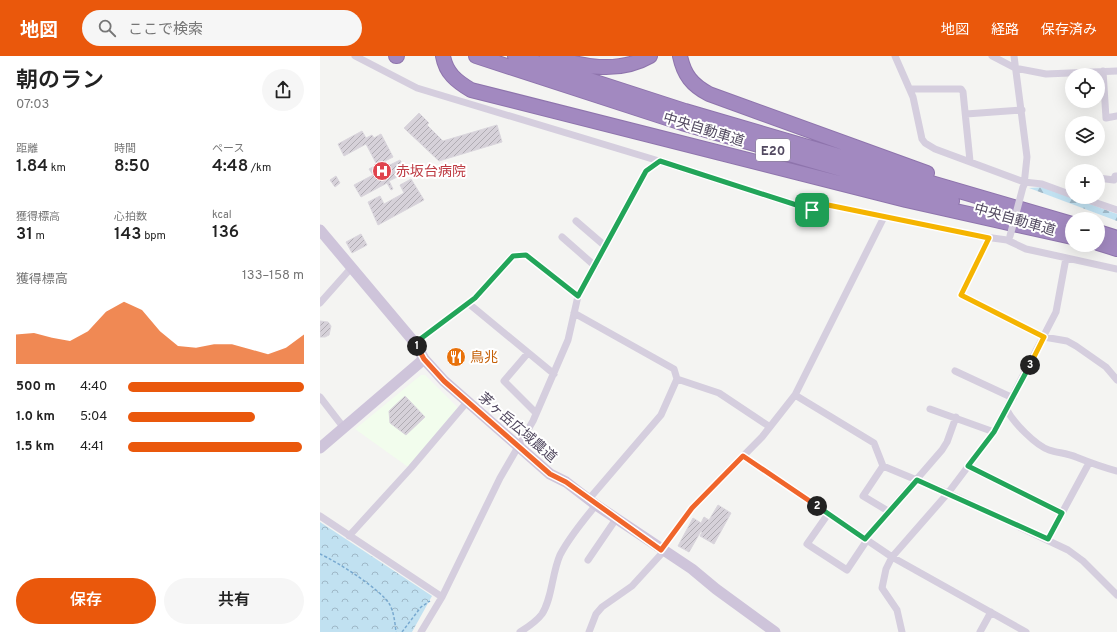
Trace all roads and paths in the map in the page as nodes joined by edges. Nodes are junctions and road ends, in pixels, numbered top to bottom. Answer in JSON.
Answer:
{"nodes":[{"id":1,"x":355,"y":56,"type":"edge"},
{"id":2,"x":476,"y":56,"type":"edge"},
{"id":3,"x":515,"y":56,"type":"edge"},
{"id":4,"x":547,"y":56,"type":"edge"},
{"id":5,"x":650,"y":56,"type":"edge"},
{"id":6,"x":680,"y":56,"type":"edge"},
{"id":7,"x":896,"y":56,"type":"edge"},
{"id":8,"x":992,"y":56,"type":"edge"},
{"id":9,"x":1014,"y":56,"type":"edge"},
{"id":10,"x":444,"y":60,"type":"edge"},
{"id":11,"x":1015,"y":68,"type":"junction"},
{"id":12,"x":1117,"y":71,"type":"edge"},
{"id":13,"x":1105,"y":72,"type":"edge"},
{"id":14,"x":1065,"y":73,"type":"edge"},
{"id":15,"x":910,"y":89,"type":"junction"},
{"id":16,"x":1105,"y":103,"type":"edge"},
{"id":17,"x":1022,"y":110,"type":"junction"},
{"id":18,"x":966,"y":114,"type":"junction"},
{"id":19,"x":1117,"y":116,"type":"edge"},
{"id":20,"x":660,"y":161,"type":"junction"},
{"id":21,"x":970,"y":161,"type":"junction"},
{"id":22,"x":1117,"y":176,"type":"edge"},
{"id":23,"x":1105,"y":179,"type":"edge"},
{"id":24,"x":1024,"y":185,"type":"junction"},
{"id":25,"x":1065,"y":192,"type":"edge"},
{"id":26,"x":1100,"y":204,"type":"edge"},
{"id":27,"x":1117,"y":210,"type":"edge"},
{"id":28,"x":884,"y":217,"type":"junction"},
{"id":29,"x":576,"y":221,"type":"dead end"},
{"id":30,"x":1065,"y":222,"type":"edge"},
{"id":31,"x":1065,"y":222,"type":"edge"},
{"id":32,"x":320,"y":230,"type":"edge"},
{"id":33,"x":1065,"y":234,"type":"edge"},
{"id":34,"x":1065,"y":234,"type":"edge"},
{"id":35,"x":1105,"y":234,"type":"edge"},
{"id":36,"x":562,"y":236,"type":"dead end"},
{"id":37,"x":989,"y":238,"type":"junction"},
{"id":38,"x":1008,"y":238,"type":"junction"},
{"id":39,"x":1117,"y":238,"type":"edge"},
{"id":40,"x":1105,"y":245,"type":"edge"},
{"id":41,"x":605,"y":246,"type":"junction"},
{"id":42,"x":1117,"y":249,"type":"edge"},
{"id":43,"x":1066,"y":258,"type":"junction"},
{"id":44,"x":595,"y":266,"type":"junction"},
{"id":45,"x":352,"y":267,"type":"junction"},
{"id":46,"x":1117,"y":268,"type":"edge"},
{"id":47,"x":578,"y":296,"type":"junction"},
{"id":48,"x":320,"y":302,"type":"edge"},
{"id":49,"x":468,"y":303,"type":"junction"},
{"id":50,"x":574,"y":313,"type":"junction"},
{"id":51,"x":1044,"y":337,"type":"junction"},
{"id":52,"x":415,"y":343,"type":"junction"},
{"id":53,"x":528,"y":353,"type":"junction"},
{"id":54,"x":424,"y":359,"type":"junction"},
{"id":55,"x":955,"y":371,"type":"dead end"},
{"id":56,"x":554,"y":374,"type":"junction"},
{"id":57,"x":677,"y":379,"type":"junction"},
{"id":58,"x":1117,"y":380,"type":"edge"},
{"id":59,"x":795,"y":395,"type":"junction"},
{"id":60,"x":320,"y":397,"type":"edge"},
{"id":61,"x":1013,"y":398,"type":"junction"},
{"id":62,"x":467,"y":402,"type":"junction"},
{"id":63,"x":930,"y":409,"type":"dead end"},
{"id":64,"x":1007,"y":410,"type":"junction"},
{"id":65,"x":536,"y":413,"type":"junction"},
{"id":66,"x":956,"y":417,"type":"junction"},
{"id":67,"x":770,"y":427,"type":"junction"},
{"id":68,"x":344,"y":428,"type":"junction"},
{"id":69,"x":994,"y":432,"type":"junction"},
{"id":70,"x":518,"y":446,"type":"junction"},
{"id":71,"x":320,"y":448,"type":"edge"},
{"id":72,"x":743,"y":456,"type":"junction"},
{"id":73,"x":1089,"y":463,"type":"junction"},
{"id":74,"x":883,"y":466,"type":"junction"},
{"id":75,"x":968,"y":466,"type":"junction"},
{"id":76,"x":1117,"y":471,"type":"edge"},
{"id":77,"x":917,"y":480,"type":"junction"},
{"id":78,"x":948,"y":493,"type":"junction"},
{"id":79,"x":592,"y":502,"type":"junction"},
{"id":80,"x":888,"y":511,"type":"junction"},
{"id":81,"x":1062,"y":513,"type":"junction"},
{"id":82,"x":828,"y":514,"type":"junction"},
{"id":83,"x":320,"y":516,"type":"edge"},
{"id":84,"x":616,"y":519,"type":"junction"},
{"id":85,"x":349,"y":536,"type":"junction"},
{"id":86,"x":1048,"y":539,"type":"junction"},
{"id":87,"x":866,"y":540,"type":"junction"},
{"id":88,"x":663,"y":550,"type":"junction"},
{"id":89,"x":320,"y":554,"type":"edge"},
{"id":90,"x":892,"y":557,"type":"junction"},
{"id":91,"x":588,"y":560,"type":"dead end"},
{"id":92,"x":1117,"y":595,"type":"edge"},
{"id":93,"x":442,"y":597,"type":"junction"},
{"id":94,"x":430,"y":601,"type":"dead end"},
{"id":95,"x":991,"y":612,"type":"junction"},
{"id":96,"x":396,"y":632,"type":"edge"},
{"id":97,"x":402,"y":632,"type":"edge"},
{"id":98,"x":421,"y":632,"type":"edge"},
{"id":99,"x":520,"y":632,"type":"edge"},
{"id":100,"x":589,"y":632,"type":"edge"},
{"id":101,"x":775,"y":632,"type":"edge"},
{"id":102,"x":902,"y":632,"type":"edge"},
{"id":103,"x":980,"y":632,"type":"edge"},
{"id":104,"x":1026,"y":632,"type":"edge"}],
"edges":[{"from":1,"to":20,"type":"street"},
{"from":2,"to":33,"type":"highway","name":"中央自動車道","number":"E20"},
{"from":3,"to":30,"type":"highway","name":"中央自動車道","number":"E20"},
{"from":4,"to":5,"type":"highway"},
{"from":6,"to":31,"type":"highway"},
{"from":7,"to":15,"type":"street"},
{"from":8,"to":11,"type":"street"},
{"from":9,"to":11,"type":"street"},
{"from":10,"to":34,"type":"highway"},
{"from":11,"to":14,"type":"street"},
{"from":11,"to":17,"type":"street"},
{"from":12,"to":13,"type":"street"},
{"from":15,"to":18,"type":"street"},
{"from":15,"to":21,"type":"street"},
{"from":16,"to":19,"type":"street"},
{"from":17,"to":18,"type":"street"},
{"from":17,"to":24,"type":"street"},
{"from":18,"to":21,"type":"street"},
{"from":20,"to":28,"type":"street"},
{"from":20,"to":41,"type":"street"},
{"from":21,"to":24,"type":"street"},
{"from":22,"to":23,"type":"street"},
{"from":24,"to":25,"type":"street"},
{"from":24,"to":38,"type":"street","bridge":true},
{"from":26,"to":27,"type":"street"},
{"from":28,"to":37,"type":"street"},
{"from":28,"to":59,"type":"street"},
{"from":29,"to":41,"type":"street"},
{"from":32,"to":45,"type":"street","name":"茅ヶ岳広域農道"},
{"from":35,"to":39,"type":"highway"},
{"from":36,"to":44,"type":"street"},
{"from":37,"to":38,"type":"street"},
{"from":37,"to":51,"type":"street"},
{"from":38,"to":43,"type":"street"},
{"from":40,"to":42,"type":"highway"},
{"from":41,"to":44,"type":"street"},
{"from":43,"to":46,"type":"street"},
{"from":43,"to":51,"type":"street"},
{"from":44,"to":47,"type":"street"},
{"from":45,"to":48,"type":"street"},
{"from":45,"to":52,"type":"street","name":"茅ヶ岳広域農道"},
{"from":47,"to":49,"type":"street"},
{"from":47,"to":50,"type":"street"},
{"from":49,"to":52,"type":"street"},
{"from":49,"to":53,"type":"street"},
{"from":50,"to":56,"type":"street"},
{"from":50,"to":57,"type":"street"},
{"from":51,"to":58,"type":"street"},
{"from":51,"to":61,"type":"street"},
{"from":52,"to":54,"type":"street","name":"茅ヶ岳広域農道"},
{"from":53,"to":56,"type":"street"},
{"from":53,"to":65,"type":"street"},
{"from":54,"to":62,"type":"street","name":"茅ヶ岳広域農道"},
{"from":54,"to":68,"type":"street"},
{"from":55,"to":61,"type":"street"},
{"from":56,"to":65,"type":"street"},
{"from":57,"to":67,"type":"street"},
{"from":57,"to":79,"type":"street"},
{"from":59,"to":67,"type":"street"},
{"from":59,"to":74,"type":"street"},
{"from":60,"to":68,"type":"street"},
{"from":61,"to":64,"type":"street"},
{"from":62,"to":70,"type":"street","name":"茅ヶ岳広域農道"},
{"from":62,"to":85,"type":"street"},
{"from":63,"to":66,"type":"street"},
{"from":64,"to":69,"type":"street"},
{"from":64,"to":73,"type":"street"},
{"from":65,"to":70,"type":"street"},
{"from":66,"to":69,"type":"street"},
{"from":66,"to":77,"type":"street"},
{"from":67,"to":72,"type":"street"},
{"from":68,"to":71,"type":"street"},
{"from":69,"to":75,"type":"street"},
{"from":70,"to":79,"type":"street","name":"茅ヶ岳広域農道"},
{"from":70,"to":93,"type":"street"},
{"from":72,"to":82,"type":"street"},
{"from":72,"to":88,"type":"street"},
{"from":73,"to":76,"type":"street"},
{"from":73,"to":81,"type":"street"},
{"from":74,"to":77,"type":"street"},
{"from":74,"to":80,"type":"street"},
{"from":75,"to":78,"type":"street"},
{"from":75,"to":81,"type":"street"},
{"from":77,"to":78,"type":"street"},
{"from":77,"to":80,"type":"street"},
{"from":78,"to":86,"type":"street"},
{"from":78,"to":90,"type":"street"},
{"from":79,"to":84,"type":"street","name":"茅ヶ岳広域農道"},
{"from":79,"to":99,"type":"street"},
{"from":80,"to":87,"type":"street"},
{"from":81,"to":86,"type":"street"},
{"from":82,"to":87,"type":"street"},
{"from":82,"to":87,"type":"street"},
{"from":83,"to":85,"type":"street"},
{"from":84,"to":88,"type":"street","name":"茅ヶ岳広域農道"},
{"from":84,"to":91,"type":"street"},
{"from":85,"to":93,"type":"street"},
{"from":86,"to":92,"type":"street"},
{"from":87,"to":90,"type":"street"},
{"from":88,"to":100,"type":"street"},
{"from":88,"to":101,"type":"street","name":"茅ヶ岳広域農道"},
{"from":89,"to":96,"type":"path"},
{"from":90,"to":95,"type":"street"},
{"from":90,"to":102,"type":"street"},
{"from":93,"to":98,"type":"street"},
{"from":94,"to":97,"type":"path"},
{"from":95,"to":103,"type":"street"},
{"from":95,"to":104,"type":"street"}]}
